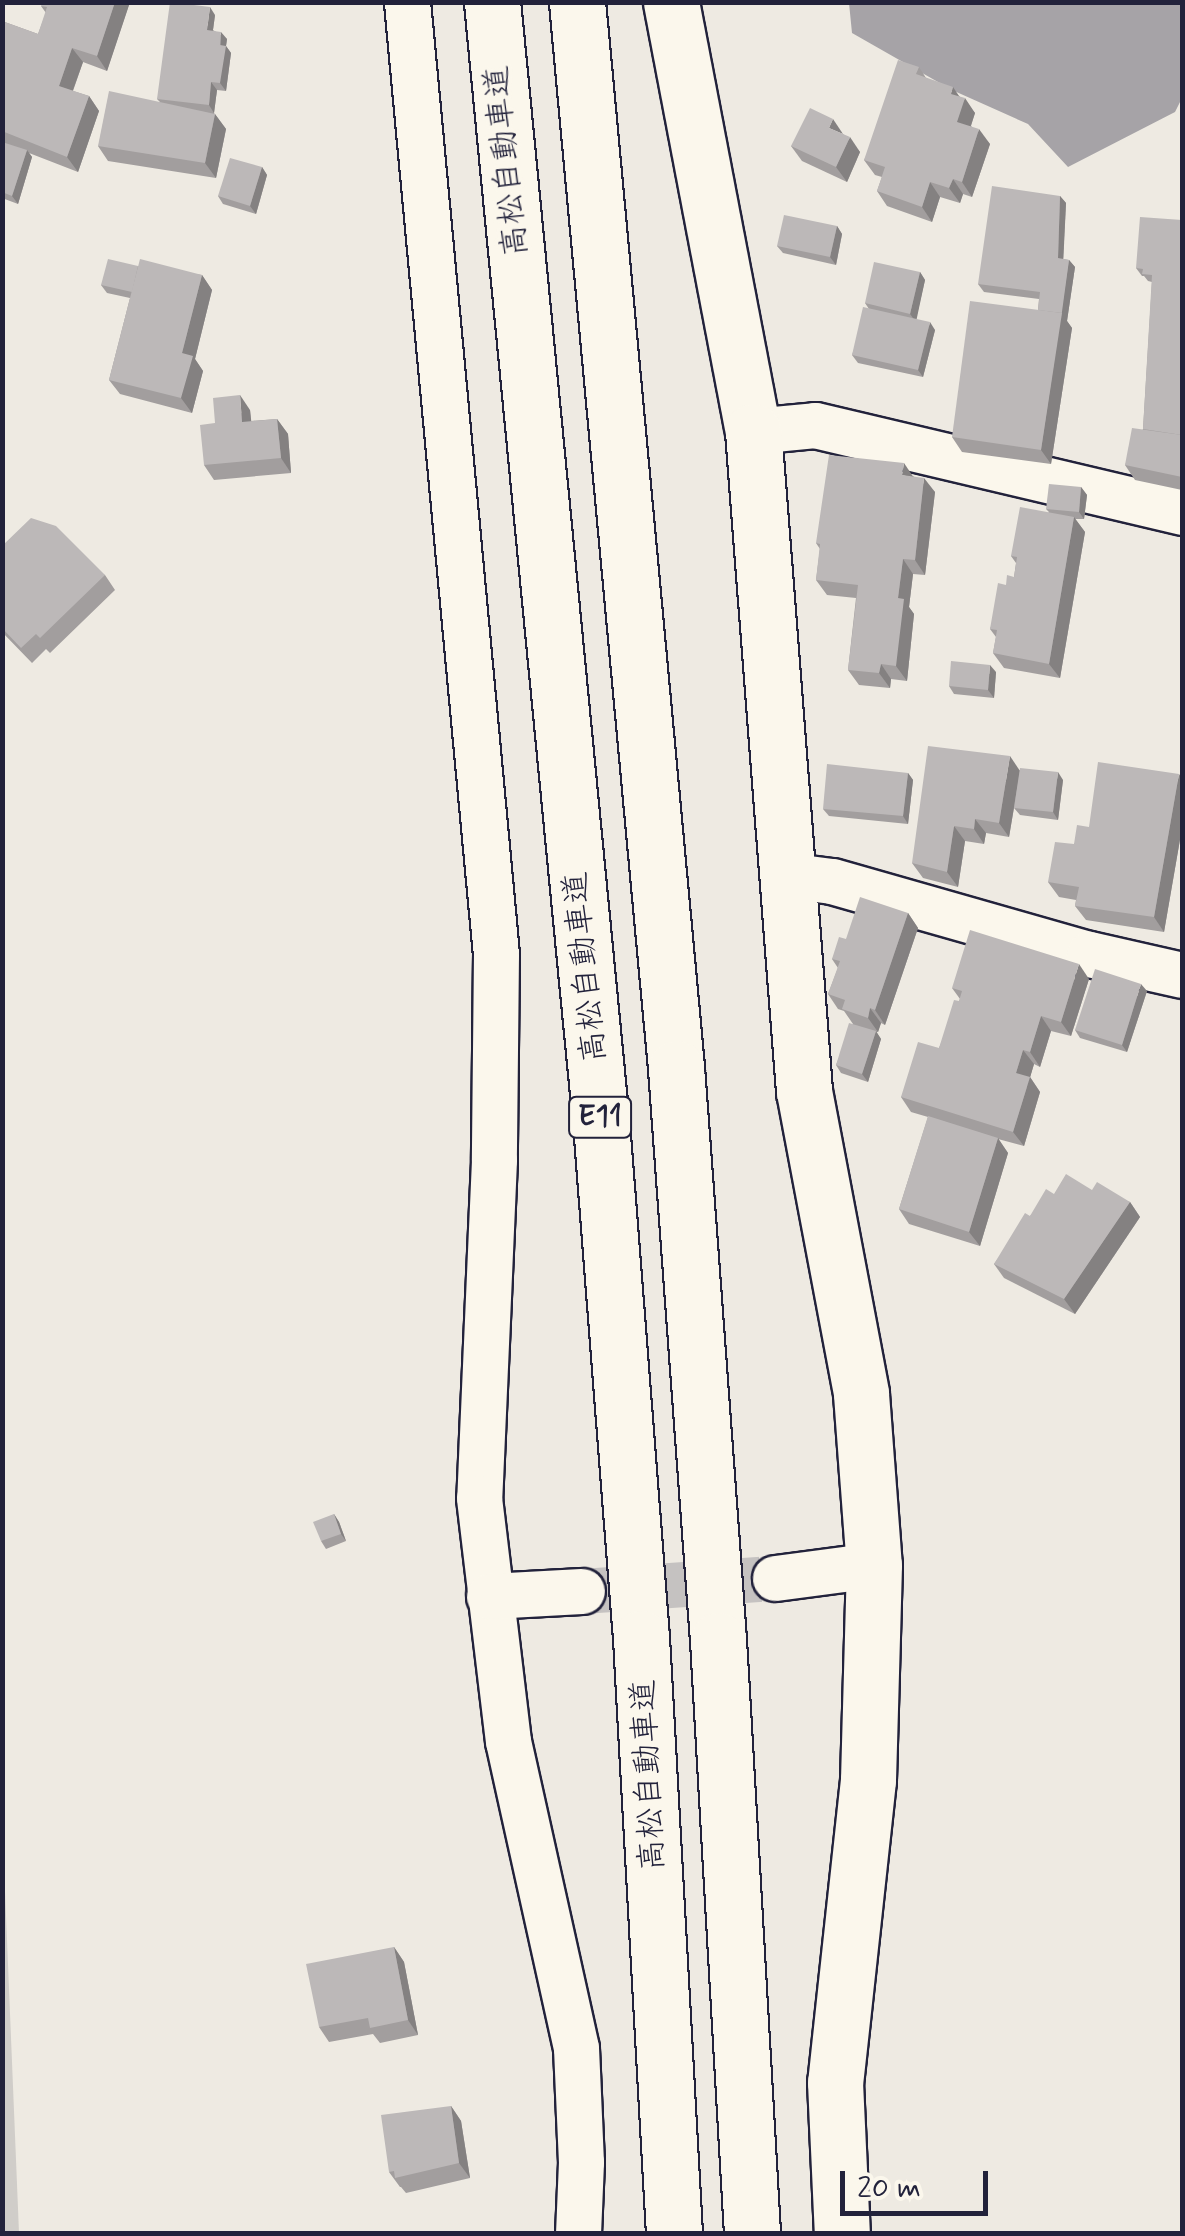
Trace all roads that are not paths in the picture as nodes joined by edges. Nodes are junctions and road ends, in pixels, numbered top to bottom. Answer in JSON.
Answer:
{"nodes":[{"id":1,"x":408,"y":2,"type":"edge"},
{"id":2,"x":492,"y":2,"type":"edge"},
{"id":3,"x":577,"y":2,"type":"edge"},
{"id":4,"x":672,"y":2,"type":"edge"},
{"id":5,"x":753,"y":431,"type":"junction"},
{"id":6,"x":1182,"y":512,"type":"edge"},
{"id":7,"x":785,"y":876,"type":"junction"},
{"id":8,"x":1182,"y":975,"type":"edge"},
{"id":9,"x":874,"y":1565,"type":"junction"},
{"id":10,"x":775,"y":1578,"type":"tunnel mouth"},
{"id":11,"x":582,"y":1591,"type":"tunnel mouth"},
{"id":12,"x":489,"y":1596,"type":"junction"},
{"id":13,"x":578,"y":2234,"type":"edge"},
{"id":14,"x":674,"y":2234,"type":"edge"},
{"id":15,"x":752,"y":2234,"type":"edge"},
{"id":16,"x":842,"y":2234,"type":"edge"}],
"edges":[{"from":1,"to":12,"type":"street"},
{"from":2,"to":14,"type":"main road","name":"高松自動車道","number":"E11"},
{"from":3,"to":15,"type":"main road","number":"E11"},
{"from":4,"to":5,"type":"main road"},
{"from":5,"to":6,"type":"street"},
{"from":5,"to":7,"type":"main road"},
{"from":7,"to":8,"type":"street"},
{"from":7,"to":9,"type":"main road"},
{"from":9,"to":10,"type":"street"},
{"from":9,"to":16,"type":"main road"},
{"from":11,"to":12,"type":"street"},
{"from":12,"to":13,"type":"street"}]}
